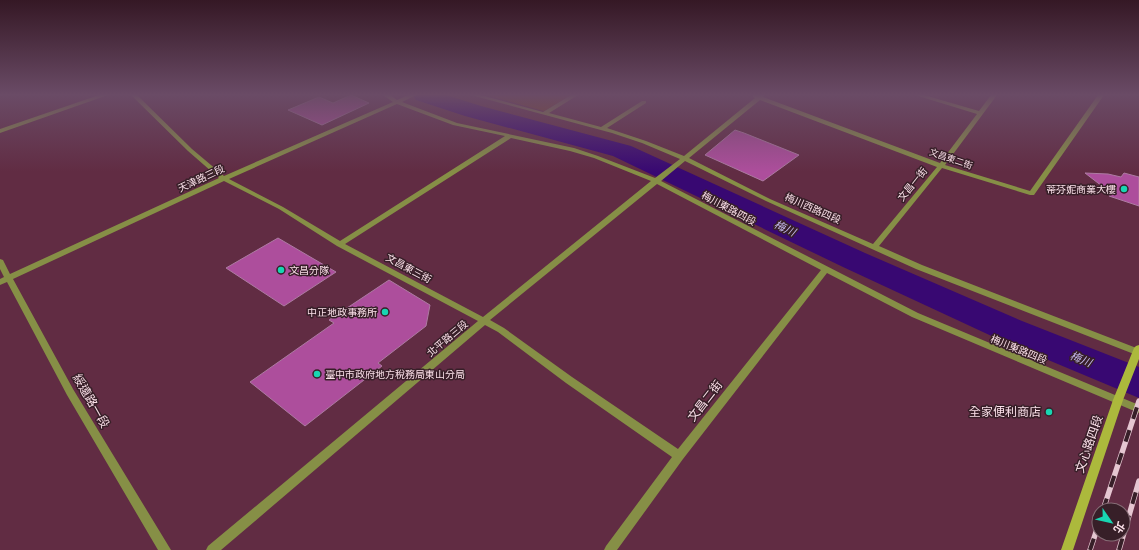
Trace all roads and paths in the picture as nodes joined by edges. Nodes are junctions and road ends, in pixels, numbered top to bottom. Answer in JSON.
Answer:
{"nodes":[{"id":1,"x":30,"y":121,"type":"edge"},
{"id":2,"x":160,"y":121,"type":"edge"},
{"id":3,"x":355,"y":121,"type":"edge"},
{"id":4,"x":446,"y":121,"type":"edge"},
{"id":5,"x":575,"y":121,"type":"edge"},
{"id":6,"x":615,"y":121,"type":"edge"},
{"id":7,"x":729,"y":121,"type":"edge"},
{"id":8,"x":822,"y":121,"type":"edge"},
{"id":9,"x":975,"y":121,"type":"edge"},
{"id":10,"x":1083,"y":121,"type":"edge"},
{"id":11,"x":603,"y":128,"type":"junction"},
{"id":12,"x":0,"y":131,"type":"edge"},
{"id":13,"x":510,"y":136,"type":"junction"},
{"id":14,"x":684,"y":158,"type":"junction"},
{"id":15,"x":941,"y":166,"type":"junction"},
{"id":16,"x":223,"y":178,"type":"junction"},
{"id":17,"x":659,"y":178,"type":"junction"},
{"id":18,"x":340,"y":244,"type":"junction"},
{"id":19,"x":874,"y":247,"type":"junction"},
{"id":20,"x":0,"y":262,"type":"edge"},
{"id":21,"x":825,"y":270,"type":"junction"},
{"id":22,"x":5,"y":280,"type":"edge"},
{"id":23,"x":484,"y":321,"type":"junction"},
{"id":24,"x":1138,"y":351,"type":"edge"},
{"id":25,"x":1118,"y":400,"type":"junction"},
{"id":26,"x":1139,"y":409,"type":"edge"},
{"id":27,"x":679,"y":456,"type":"junction"},
{"id":28,"x":165,"y":550,"type":"edge"},
{"id":29,"x":212,"y":550,"type":"edge"},
{"id":30,"x":610,"y":550,"type":"edge"},
{"id":31,"x":1067,"y":550,"type":"edge"}],
"edges":[{"from":1,"to":12,"type":"street"},
{"from":2,"to":16,"type":"street","name":"文昌東三街"},
{"from":3,"to":16,"type":"street","name":"天津路三段"},
{"from":4,"to":13,"type":"street","name":"梅川東路四段"},
{"from":5,"to":11,"type":"street","name":"梅川西路四段"},
{"from":6,"to":11,"type":"street"},
{"from":7,"to":14,"type":"street","name":"北平路三段"},
{"from":8,"to":15,"type":"street","name":"文昌東二街"},
{"from":9,"to":15,"type":"street","name":"文昌一街"},
{"from":10,"to":15,"type":"street","name":"文昌東二街"},
{"from":11,"to":14,"type":"street","name":"梅川西路四段"},
{"from":13,"to":17,"type":"street","name":"梅川東路四段"},
{"from":13,"to":18,"type":"street"},
{"from":14,"to":17,"type":"street","name":"北平路三段"},
{"from":14,"to":19,"type":"street","name":"梅川西路四段"},
{"from":15,"to":19,"type":"street","name":"文昌一街"},
{"from":16,"to":18,"type":"street","name":"文昌東三街"},
{"from":16,"to":22,"type":"street","name":"天津路三段"},
{"from":17,"to":21,"type":"street","name":"梅川東路四段"},
{"from":17,"to":23,"type":"street","name":"北平路三段"},
{"from":18,"to":23,"type":"street","name":"文昌東三街"},
{"from":19,"to":24,"type":"street","name":"梅川西路四段"},
{"from":20,"to":22,"type":"street","name":"綏遠路一段"},
{"from":21,"to":25,"type":"street","name":"梅川東路四段"},
{"from":21,"to":27,"type":"street","name":"文昌二街"},
{"from":22,"to":28,"type":"street","name":"綏遠路一段"},
{"from":23,"to":27,"type":"street","name":"文昌東三街"},
{"from":23,"to":29,"type":"street","name":"北平路三段"},
{"from":24,"to":25,"type":"main road","name":"文心路四段"},
{"from":25,"to":26,"type":"street","name":"梅川東路四段"},
{"from":25,"to":31,"type":"main road","name":"文心路四段"},
{"from":27,"to":30,"type":"street","name":"文昌二街"}]}
